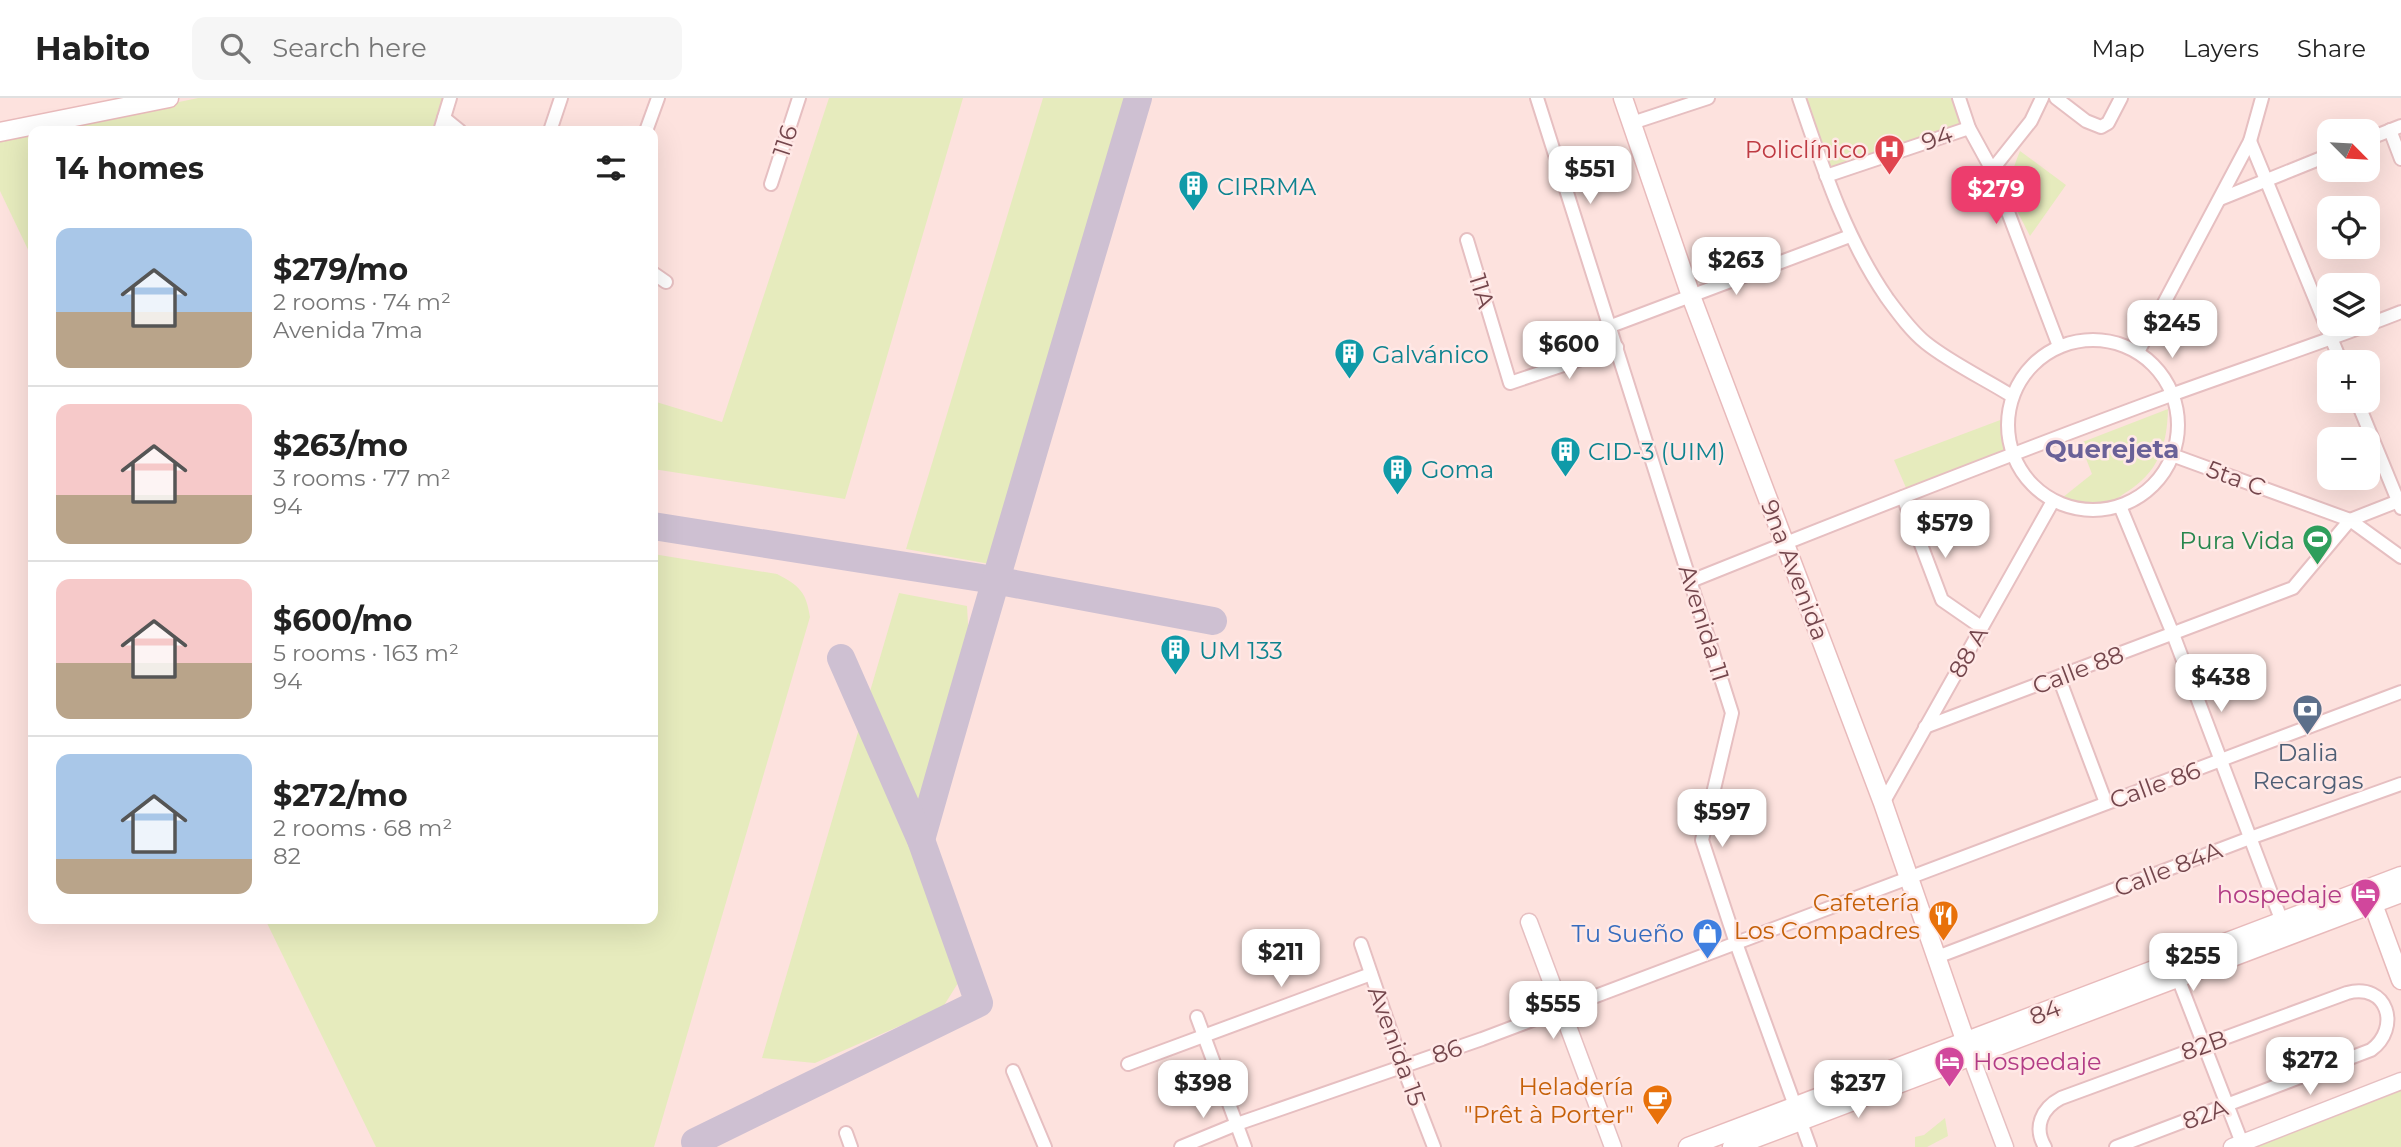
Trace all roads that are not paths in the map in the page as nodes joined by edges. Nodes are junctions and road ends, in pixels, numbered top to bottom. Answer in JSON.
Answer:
{"nodes":[{"id":1,"x":169,"y":98,"type":"edge"},
{"id":2,"x":450,"y":98,"type":"edge"},
{"id":3,"x":561,"y":98,"type":"edge"},
{"id":4,"x":658,"y":98,"type":"edge"},
{"id":5,"x":799,"y":98,"type":"edge"},
{"id":6,"x":1537,"y":98,"type":"edge"},
{"id":7,"x":1623,"y":98,"type":"edge"},
{"id":8,"x":1708,"y":98,"type":"edge"},
{"id":9,"x":1799,"y":98,"type":"edge"},
{"id":10,"x":1959,"y":98,"type":"edge"},
{"id":11,"x":2042,"y":98,"type":"edge"},
{"id":12,"x":2056,"y":98,"type":"edge"},
{"id":13,"x":2121,"y":98,"type":"edge"},
{"id":14,"x":2262,"y":98,"type":"edge"},
{"id":15,"x":444,"y":118,"type":"junction"},
{"id":16,"x":1632,"y":123,"type":"junction"},
{"id":17,"x":28,"y":126,"type":"edge"},
{"id":18,"x":30,"y":126,"type":"edge"},
{"id":19,"x":442,"y":126,"type":"edge"},
{"id":20,"x":454,"y":126,"type":"edge"},
{"id":21,"x":552,"y":126,"type":"edge"},
{"id":22,"x":648,"y":126,"type":"edge"},
{"id":23,"x":1969,"y":128,"type":"junction"},
{"id":24,"x":2396,"y":128,"type":"edge"},
{"id":25,"x":0,"y":132,"type":"edge"},
{"id":26,"x":2250,"y":141,"type":"junction"},
{"id":27,"x":2401,"y":159,"type":"edge"},
{"id":28,"x":2317,"y":160,"type":"edge"},
{"id":29,"x":1993,"y":170,"type":"junction"},
{"id":30,"x":1826,"y":176,"type":"junction"},
{"id":31,"x":2266,"y":180,"type":"junction"},
{"id":32,"x":771,"y":184,"type":"dead end"},
{"id":33,"x":2220,"y":199,"type":"junction"},
{"id":34,"x":1850,"y":236,"type":"junction"},
{"id":35,"x":1467,"y":240,"type":"dead end"},
{"id":36,"x":658,"y":276,"type":"edge"},
{"id":37,"x":666,"y":282,"type":"dead end"},
{"id":38,"x":1691,"y":296,"type":"junction"},
{"id":39,"x":2401,"y":312,"type":"edge"},
{"id":40,"x":1611,"y":326,"type":"junction"},
{"id":41,"x":2332,"y":340,"type":"junction"},
{"id":42,"x":2059,"y":346,"type":"junction"},
{"id":43,"x":1617,"y":347,"type":"junction"},
{"id":44,"x":2336,"y":350,"type":"edge"},
{"id":45,"x":2138,"y":352,"type":"junction"},
{"id":46,"x":2173,"y":395,"type":"junction"},
{"id":47,"x":2012,"y":396,"type":"junction"},
{"id":48,"x":2362,"y":413,"type":"edge"},
{"id":49,"x":2172,"y":454,"type":"junction"},
{"id":50,"x":2013,"y":455,"type":"junction"},
{"id":51,"x":1903,"y":497,"type":"junction"},
{"id":52,"x":2053,"y":501,"type":"junction"},
{"id":53,"x":2400,"y":503,"type":"edge"},
{"id":54,"x":2120,"y":506,"type":"junction"},
{"id":55,"x":2350,"y":520,"type":"junction"},
{"id":56,"x":1785,"y":544,"type":"junction"},
{"id":57,"x":2401,"y":557,"type":"edge"},
{"id":58,"x":1691,"y":581,"type":"junction"},
{"id":59,"x":1981,"y":627,"type":"junction"},
{"id":60,"x":2173,"y":634,"type":"junction"},
{"id":61,"x":2059,"y":678,"type":"junction"},
{"id":62,"x":2401,"y":692,"type":"edge"},
{"id":63,"x":1925,"y":727,"type":"junction"},
{"id":64,"x":2221,"y":760,"type":"junction"},
{"id":65,"x":2401,"y":784,"type":"edge"},
{"id":66,"x":1883,"y":803,"type":"junction"},
{"id":67,"x":2105,"y":803,"type":"junction"},
{"id":68,"x":2250,"y":838,"type":"junction"},
{"id":69,"x":2401,"y":876,"type":"edge"},
{"id":70,"x":1909,"y":877,"type":"junction"},
{"id":71,"x":2401,"y":893,"type":"edge"},
{"id":72,"x":2374,"y":904,"type":"junction"},
{"id":73,"x":1529,"y":922,"type":"dead end"},
{"id":74,"x":2285,"y":929,"type":"junction"},
{"id":75,"x":1736,"y":943,"type":"junction"},
{"id":76,"x":1361,"y":944,"type":"dead end"},
{"id":77,"x":1937,"y":957,"type":"junction"},
{"id":78,"x":1371,"y":974,"type":"junction"},
{"id":79,"x":2178,"y":978,"type":"junction"},
{"id":80,"x":2401,"y":980,"type":"edge"},
{"id":81,"x":2401,"y":1004,"type":"edge"},
{"id":82,"x":2388,"y":1009,"type":"junction"},
{"id":83,"x":1561,"y":1010,"type":"junction"},
{"id":84,"x":1197,"y":1017,"type":"dead end"},
{"id":85,"x":1204,"y":1036,"type":"junction"},
{"id":86,"x":2205,"y":1045,"type":"junction"},
{"id":87,"x":1968,"y":1050,"type":"junction"},
{"id":88,"x":1128,"y":1064,"type":"dead end"},
{"id":89,"x":1403,"y":1067,"type":"junction"},
{"id":90,"x":1013,"y":1071,"type":"dead end"},
{"id":91,"x":2401,"y":1081,"type":"edge"},
{"id":92,"x":2228,"y":1106,"type":"junction"},
{"id":93,"x":1798,"y":1114,"type":"junction"},
{"id":94,"x":1237,"y":1124,"type":"junction"},
{"id":95,"x":846,"y":1133,"type":"dead end"},
{"id":96,"x":2237,"y":1145,"type":"edge"},
{"id":97,"x":2040,"y":1146,"type":"edge"},
{"id":98,"x":851,"y":1147,"type":"edge"},
{"id":99,"x":1045,"y":1147,"type":"edge"},
{"id":100,"x":1181,"y":1147,"type":"edge"},
{"id":101,"x":1245,"y":1147,"type":"edge"},
{"id":102,"x":1434,"y":1147,"type":"edge"},
{"id":103,"x":1613,"y":1147,"type":"edge"},
{"id":104,"x":1688,"y":1147,"type":"edge"},
{"id":105,"x":1732,"y":1147,"type":"edge"},
{"id":106,"x":1810,"y":1147,"type":"edge"},
{"id":107,"x":2005,"y":1147,"type":"edge"},
{"id":108,"x":2116,"y":1147,"type":"edge"}],
"edges":[{"from":1,"to":18,"type":"main road"},
{"from":2,"to":15,"type":"street"},
{"from":3,"to":21,"type":"street"},
{"from":4,"to":22,"type":"street"},
{"from":5,"to":32,"type":"street","name":"116"},
{"from":6,"to":40,"type":"street","name":"Avenida 11"},
{"from":7,"to":16,"type":"main road","name":"9na Avenida"},
{"from":8,"to":16,"type":"street"},
{"from":9,"to":30,"type":"street"},
{"from":10,"to":23,"type":"street"},
{"from":11,"to":29,"type":"street"},
{"from":12,"to":13,"type":"street"},
{"from":14,"to":26,"type":"street"},
{"from":15,"to":19,"type":"street"},
{"from":15,"to":20,"type":"street"},
{"from":16,"to":38,"type":"main road","name":"9na Avenida"},
{"from":17,"to":25,"type":"main road"},
{"from":23,"to":29,"type":"street"},
{"from":23,"to":30,"type":"street","name":"94"},
{"from":24,"to":27,"type":"street"},
{"from":26,"to":31,"type":"street"},
{"from":26,"to":33,"type":"street"},
{"from":28,"to":31,"type":"street"},
{"from":29,"to":42,"type":"street"},
{"from":30,"to":34,"type":"street"},
{"from":31,"to":33,"type":"street"},
{"from":31,"to":41,"type":"street"},
{"from":33,"to":45,"type":"street"},
{"from":34,"to":38,"type":"street"},
{"from":34,"to":47,"type":"street"},
{"from":35,"to":43,"type":"street","name":"11A"},
{"from":36,"to":37,"type":"street"},
{"from":38,"to":40,"type":"street"},
{"from":38,"to":56,"type":"main road","name":"9na Avenida"},
{"from":39,"to":41,"type":"street"},
{"from":40,"to":43,"type":"street","name":"Avenida 11"},
{"from":41,"to":44,"type":"street"},
{"from":41,"to":46,"type":"street"},
{"from":42,"to":45,"type":"street"},
{"from":42,"to":47,"type":"street"},
{"from":43,"to":58,"type":"street","name":"Avenida 11"},
{"from":45,"to":46,"type":"street"},
{"from":46,"to":49,"type":"street"},
{"from":46,"to":50,"type":"street"},
{"from":47,"to":50,"type":"street"},
{"from":48,"to":53,"type":"street"},
{"from":49,"to":54,"type":"street"},
{"from":49,"to":55,"type":"street","name":"5ta C"},
{"from":50,"to":51,"type":"street"},
{"from":50,"to":52,"type":"street"},
{"from":51,"to":56,"type":"street"},
{"from":51,"to":59,"type":"street"},
{"from":52,"to":54,"type":"street"},
{"from":52,"to":59,"type":"street","name":"88 A"},
{"from":53,"to":55,"type":"street","name":"Calle 88"},
{"from":54,"to":60,"type":"street"},
{"from":55,"to":57,"type":"street","name":"5ta C"},
{"from":55,"to":60,"type":"street","name":"Calle 88"},
{"from":56,"to":58,"type":"street"},
{"from":56,"to":66,"type":"main road","name":"9na Avenida"},
{"from":58,"to":75,"type":"street","name":"Avenida 11"},
{"from":59,"to":63,"type":"street","name":"88 A"},
{"from":60,"to":61,"type":"street","name":"Calle 88"},
{"from":60,"to":64,"type":"street"},
{"from":61,"to":63,"type":"street","name":"Calle 88"},
{"from":61,"to":67,"type":"street"},
{"from":62,"to":64,"type":"street","name":"Calle 86"},
{"from":63,"to":66,"type":"street","name":"88 A"},
{"from":64,"to":67,"type":"street","name":"Calle 86"},
{"from":64,"to":68,"type":"street"},
{"from":65,"to":68,"type":"street","name":"Calle 84A"},
{"from":66,"to":70,"type":"main road","name":"9na Avenida"},
{"from":67,"to":70,"type":"street","name":"Calle 86"},
{"from":68,"to":74,"type":"street"},
{"from":68,"to":77,"type":"street","name":"Calle 84A"},
{"from":69,"to":74,"type":"main road","name":"84"},
{"from":70,"to":75,"type":"street","name":"86"},
{"from":70,"to":77,"type":"main road","name":"9na Avenida"},
{"from":71,"to":72,"type":"main road","name":"84"},
{"from":72,"to":74,"type":"main road","name":"84"},
{"from":72,"to":80,"type":"main road"},
{"from":73,"to":83,"type":"street"},
{"from":74,"to":79,"type":"main road","name":"84"},
{"from":74,"to":87,"type":"main road","name":"84"},
{"from":75,"to":83,"type":"street","name":"86"},
{"from":75,"to":93,"type":"street","name":"Avenida 11"},
{"from":76,"to":78,"type":"street","name":"Avenida 15"},
{"from":77,"to":87,"type":"main road","name":"9na Avenida"},
{"from":78,"to":85,"type":"street"},
{"from":78,"to":89,"type":"street","name":"Avenida 15"},
{"from":79,"to":86,"type":"street"},
{"from":79,"to":87,"type":"main road","name":"84"},
{"from":81,"to":82,"type":"street"},
{"from":82,"to":86,"type":"street","name":"82B"},
{"from":82,"to":92,"type":"street","name":"82A"},
{"from":83,"to":89,"type":"street","name":"86"},
{"from":83,"to":103,"type":"street"},
{"from":84,"to":85,"type":"street"},
{"from":85,"to":88,"type":"street"},
{"from":85,"to":94,"type":"street"},
{"from":86,"to":92,"type":"street"},
{"from":86,"to":97,"type":"street","name":"82B"},
{"from":87,"to":93,"type":"main road","name":"84"},
{"from":87,"to":107,"type":"street"},
{"from":89,"to":94,"type":"street","name":"86"},
{"from":89,"to":102,"type":"street","name":"Avenida 15"},
{"from":90,"to":99,"type":"street"},
{"from":91,"to":96,"type":"street"},
{"from":92,"to":96,"type":"street"},
{"from":92,"to":108,"type":"street","name":"82A"},
{"from":93,"to":104,"type":"main road","name":"84"},
{"from":93,"to":105,"type":"main road","name":"84"},
{"from":93,"to":106,"type":"street","name":"Avenida 11"},
{"from":94,"to":100,"type":"street","name":"86"},
{"from":94,"to":101,"type":"street"},
{"from":95,"to":98,"type":"street"}]}
